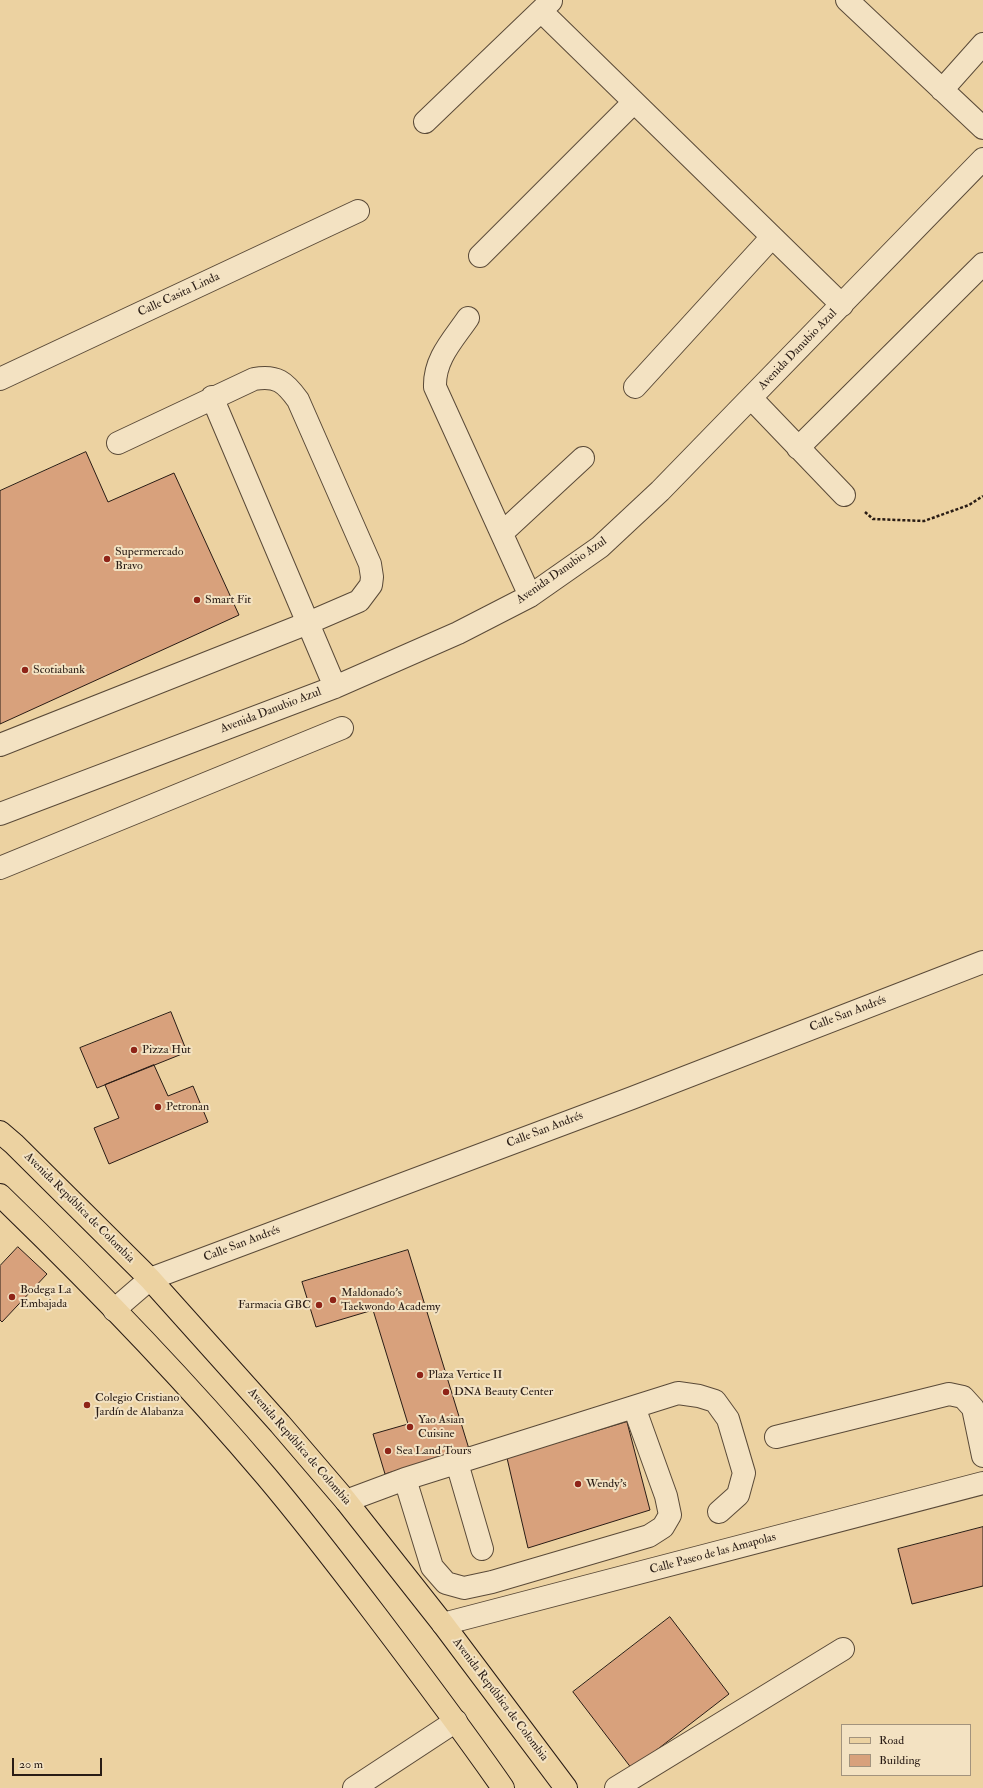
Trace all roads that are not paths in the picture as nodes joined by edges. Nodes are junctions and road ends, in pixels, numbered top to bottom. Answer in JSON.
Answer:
{"nodes":[{"id":1,"x":847,"y":0,"type":"edge"},
{"id":2,"x":546,"y":5,"type":"edge"},
{"id":3,"x":983,"y":44,"type":"edge"},
{"id":4,"x":942,"y":90,"type":"junction"},
{"id":5,"x":634,"y":102,"type":"junction"},
{"id":6,"x":425,"y":122,"type":"dead end"},
{"id":7,"x":983,"y":128,"type":"edge"},
{"id":8,"x":983,"y":159,"type":"edge"},
{"id":9,"x":358,"y":211,"type":"dead end"},
{"id":10,"x":772,"y":237,"type":"junction"},
{"id":11,"x":480,"y":256,"type":"dead end"},
{"id":12,"x":983,"y":264,"type":"edge"},
{"id":13,"x":842,"y":305,"type":"junction"},
{"id":14,"x":468,"y":318,"type":"dead end"},
{"id":15,"x":0,"y":379,"type":"edge"},
{"id":16,"x":635,"y":387,"type":"dead end"},
{"id":17,"x":212,"y":397,"type":"junction"},
{"id":18,"x":751,"y":398,"type":"junction"},
{"id":19,"x":118,"y":442,"type":"dead end"},
{"id":20,"x":798,"y":448,"type":"junction"},
{"id":21,"x":583,"y":458,"type":"dead end"},
{"id":22,"x":844,"y":495,"type":"road end"},
{"id":23,"x":502,"y":533,"type":"junction"},
{"id":24,"x":530,"y":596,"type":"junction"},
{"id":25,"x":308,"y":623,"type":"junction"},
{"id":26,"x":335,"y":687,"type":"junction"},
{"id":27,"x":342,"y":728,"type":"dead end"},
{"id":28,"x":0,"y":745,"type":"edge"},
{"id":29,"x":0,"y":814,"type":"edge"},
{"id":30,"x":0,"y":868,"type":"edge"},
{"id":31,"x":983,"y":962,"type":"edge"},
{"id":32,"x":0,"y":1132,"type":"edge"},
{"id":33,"x":0,"y":1194,"type":"edge"},
{"id":34,"x":150,"y":1279,"type":"junction"},
{"id":35,"x":114,"y":1310,"type":"junction"},
{"id":36,"x":634,"y":1407,"type":"junction"},
{"id":37,"x":776,"y":1437,"type":"dead end"},
{"id":38,"x":983,"y":1456,"type":"edge"},
{"id":39,"x":457,"y":1463,"type":"junction"},
{"id":40,"x":405,"y":1479,"type":"junction"},
{"id":41,"x":983,"y":1483,"type":"edge"},
{"id":42,"x":346,"y":1501,"type":"junction"},
{"id":43,"x":719,"y":1512,"type":"dead end"},
{"id":44,"x":482,"y":1549,"type":"dead end"},
{"id":45,"x":443,"y":1624,"type":"junction"},
{"id":46,"x":843,"y":1649,"type":"dead end"},
{"id":47,"x":456,"y":1721,"type":"junction"},
{"id":48,"x":354,"y":1788,"type":"edge"},
{"id":49,"x":503,"y":1788,"type":"edge"},
{"id":50,"x":566,"y":1788,"type":"edge"},
{"id":51,"x":616,"y":1788,"type":"edge"}],
"edges":[{"from":1,"to":4,"type":"street"},
{"from":2,"to":5,"type":"street"},
{"from":2,"to":6,"type":"street"},
{"from":3,"to":4,"type":"street"},
{"from":4,"to":7,"type":"street"},
{"from":5,"to":10,"type":"street"},
{"from":5,"to":11,"type":"street"},
{"from":8,"to":13,"type":"street","name":"Avenida Danubio Azul"},
{"from":9,"to":15,"type":"street","name":"Calle Casita Linda"},
{"from":10,"to":13,"type":"street"},
{"from":10,"to":16,"type":"street"},
{"from":12,"to":20,"type":"street"},
{"from":13,"to":18,"type":"street","name":"Avenida Danubio Azul"},
{"from":14,"to":23,"type":"street"},
{"from":17,"to":19,"type":"street"},
{"from":17,"to":25,"type":"street"},
{"from":17,"to":25,"type":"street"},
{"from":18,"to":20,"type":"street"},
{"from":18,"to":24,"type":"street","name":"Avenida Danubio Azul"},
{"from":20,"to":22,"type":"street"},
{"from":21,"to":23,"type":"street"},
{"from":23,"to":24,"type":"street"},
{"from":24,"to":26,"type":"street","name":"Avenida Danubio Azul"},
{"from":25,"to":26,"type":"street"},
{"from":25,"to":28,"type":"street"},
{"from":26,"to":29,"type":"street","name":"Avenida Danubio Azul"},
{"from":27,"to":30,"type":"street"},
{"from":31,"to":34,"type":"street","name":"Calle San Andrés"},
{"from":32,"to":34,"type":"main road","name":"Avenida República de Colombia"},
{"from":33,"to":35,"type":"main road"},
{"from":34,"to":35,"type":"street","name":"Calle San Andrés"},
{"from":34,"to":42,"type":"main road","name":"Avenida República de Colombia"},
{"from":35,"to":47,"type":"main road"},
{"from":36,"to":39,"type":"street"},
{"from":36,"to":40,"type":"street"},
{"from":36,"to":43,"type":"street"},
{"from":37,"to":38,"type":"street"},
{"from":39,"to":40,"type":"street"},
{"from":39,"to":44,"type":"street"},
{"from":40,"to":42,"type":"street"},
{"from":41,"to":45,"type":"street","name":"Calle Paseo de las Amapolas"},
{"from":42,"to":45,"type":"main road","name":"Avenida República de Colombia"},
{"from":45,"to":50,"type":"main road","name":"Avenida República de Colombia"},
{"from":46,"to":51,"type":"street"},
{"from":47,"to":48,"type":"street"},
{"from":47,"to":49,"type":"main road"}]}
